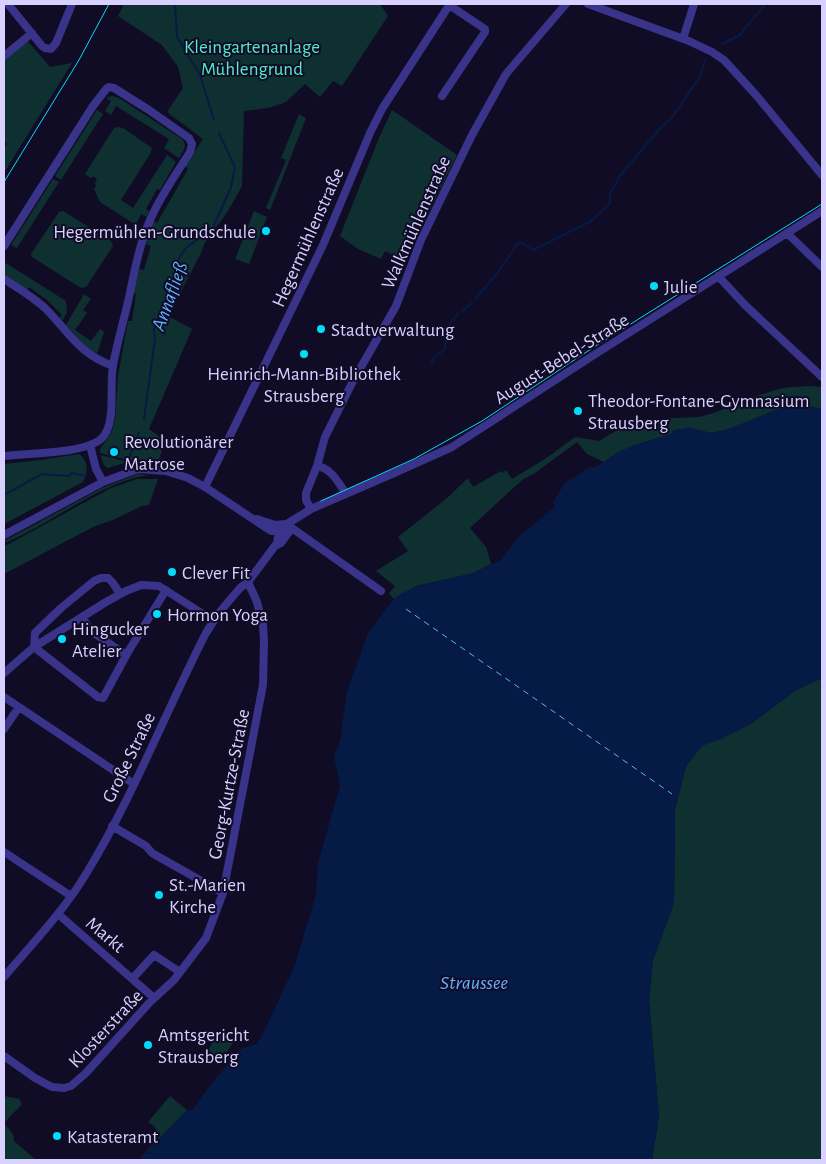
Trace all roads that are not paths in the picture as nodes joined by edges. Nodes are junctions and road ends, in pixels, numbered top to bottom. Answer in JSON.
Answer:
{"nodes":[{"id":1,"x":8,"y":4,"type":"edge"},
{"id":2,"x":72,"y":4,"type":"edge"},
{"id":3,"x":566,"y":4,"type":"edge"},
{"id":4,"x":588,"y":4,"type":"edge"},
{"id":5,"x":694,"y":4,"type":"edge"},
{"id":6,"x":449,"y":5,"type":"edge"},
{"id":7,"x":32,"y":33,"type":"junction"},
{"id":8,"x":683,"y":39,"type":"junction"},
{"id":9,"x":4,"y":56,"type":"edge"},
{"id":10,"x":442,"y":96,"type":"dead end"},
{"id":11,"x":822,"y":175,"type":"edge"},
{"id":12,"x":822,"y":211,"type":"edge"},
{"id":13,"x":786,"y":233,"type":"junction"},
{"id":14,"x":4,"y":246,"type":"edge"},
{"id":15,"x":822,"y":267,"type":"edge"},
{"id":16,"x":718,"y":276,"type":"junction"},
{"id":17,"x":4,"y":279,"type":"edge"},
{"id":18,"x":113,"y":366,"type":"junction"},
{"id":19,"x":822,"y":377,"type":"edge"},
{"id":20,"x":90,"y":444,"type":"junction"},
{"id":21,"x":4,"y":456,"type":"edge"},
{"id":22,"x":316,"y":466,"type":"junction"},
{"id":23,"x":103,"y":482,"type":"junction"},
{"id":24,"x":205,"y":487,"type":"junction"},
{"id":25,"x":346,"y":494,"type":"junction"},
{"id":26,"x":308,"y":511,"type":"junction"},
{"id":27,"x":250,"y":517,"type":"junction"},
{"id":28,"x":289,"y":526,"type":"junction"},
{"id":29,"x":279,"y":532,"type":"junction"},
{"id":30,"x":4,"y":535,"type":"edge"},
{"id":31,"x":275,"y":546,"type":"junction"},
{"id":32,"x":248,"y":582,"type":"junction"},
{"id":33,"x":166,"y":590,"type":"junction"},
{"id":34,"x":381,"y":592,"type":"dead end"},
{"id":35,"x":120,"y":594,"type":"junction"},
{"id":36,"x":82,"y":617,"type":"junction"},
{"id":37,"x":214,"y":621,"type":"junction"},
{"id":38,"x":34,"y":647,"type":"junction"},
{"id":39,"x":126,"y":655,"type":"junction"},
{"id":40,"x":4,"y":673,"type":"edge"},
{"id":41,"x":4,"y":696,"type":"edge"},
{"id":42,"x":19,"y":707,"type":"junction"},
{"id":43,"x":4,"y":729,"type":"edge"},
{"id":44,"x":134,"y":784,"type":"junction"},
{"id":45,"x":112,"y":826,"type":"junction"},
{"id":46,"x":4,"y":852,"type":"edge"},
{"id":47,"x":223,"y":893,"type":"junction"},
{"id":48,"x":71,"y":896,"type":"junction"},
{"id":49,"x":58,"y":914,"type":"junction"},
{"id":50,"x":180,"y":972,"type":"junction"},
{"id":51,"x":4,"y":977,"type":"edge"},
{"id":52,"x":133,"y":978,"type":"junction"},
{"id":53,"x":174,"y":980,"type":"joint"},
{"id":54,"x":154,"y":998,"type":"junction"},
{"id":55,"x":4,"y":1056,"type":"edge"}],
"edges":[{"from":1,"to":7,"type":"street"},
{"from":2,"to":7,"type":"street"},
{"from":3,"to":22,"type":"street","name":"Walkmühlenstraße"},
{"from":4,"to":8,"type":"street"},
{"from":5,"to":8,"type":"street"},
{"from":6,"to":10,"type":"street","name":"Hegermühlenstraße"},
{"from":6,"to":24,"type":"street","name":"Hegermühlenstraße"},
{"from":7,"to":9,"type":"street"},
{"from":8,"to":11,"type":"street"},
{"from":12,"to":13,"type":"street","name":"August-Bebel-Straße"},
{"from":13,"to":15,"type":"street"},
{"from":13,"to":16,"type":"street","name":"August-Bebel-Straße"},
{"from":14,"to":18,"type":"street"},
{"from":16,"to":19,"type":"street"},
{"from":16,"to":25,"type":"street","name":"August-Bebel-Straße"},
{"from":17,"to":18,"type":"street"},
{"from":18,"to":20,"type":"street"},
{"from":20,"to":21,"type":"street"},
{"from":20,"to":23,"type":"street"},
{"from":22,"to":25,"type":"street"},
{"from":22,"to":26,"type":"street","name":"Walkmühlenstraße"},
{"from":23,"to":24,"type":"street"},
{"from":23,"to":30,"type":"street"},
{"from":24,"to":27,"type":"street"},
{"from":25,"to":26,"type":"street","name":"August-Bebel-Straße"},
{"from":26,"to":28,"type":"street","name":"August-Bebel-Straße"},
{"from":27,"to":28,"type":"street"},
{"from":27,"to":29,"type":"street"},
{"from":28,"to":29,"type":"street","name":"August-Bebel-Straße"},
{"from":28,"to":31,"type":"street","name":"Große Straße"},
{"from":28,"to":34,"type":"street"},
{"from":29,"to":31,"type":"street","name":"Große Straße"},
{"from":31,"to":32,"type":"street","name":"Große Straße"},
{"from":32,"to":37,"type":"street","name":"Große Straße"},
{"from":32,"to":47,"type":"street","name":"Georg-Kurtze-Straße"},
{"from":33,"to":35,"type":"street"},
{"from":33,"to":37,"type":"street"},
{"from":33,"to":39,"type":"street"},
{"from":35,"to":36,"type":"street"},
{"from":35,"to":38,"type":"street"},
{"from":36,"to":38,"type":"street"},
{"from":36,"to":39,"type":"street"},
{"from":37,"to":44,"type":"street","name":"Große Straße"},
{"from":38,"to":39,"type":"street"},
{"from":38,"to":40,"type":"street"},
{"from":41,"to":42,"type":"street"},
{"from":42,"to":43,"type":"street"},
{"from":42,"to":44,"type":"street"},
{"from":44,"to":45,"type":"street","name":"Große Straße"},
{"from":45,"to":47,"type":"street"},
{"from":45,"to":48,"type":"street","name":"Große Straße"},
{"from":46,"to":48,"type":"street"},
{"from":47,"to":50,"type":"street","name":"Georg-Kurtze-Straße"},
{"from":48,"to":49,"type":"street","name":"Große Straße"},
{"from":49,"to":51,"type":"street","name":"Große Straße"},
{"from":49,"to":52,"type":"street","name":"Markt"},
{"from":50,"to":52,"type":"street","name":"Markt"},
{"from":50,"to":53,"type":"street","name":"Georg-Kurtze-Straße"},
{"from":52,"to":54,"type":"street","name":"Markt"},
{"from":53,"to":54,"type":"street","name":"Klosterstraße"},
{"from":54,"to":55,"type":"street","name":"Klosterstraße"}]}
